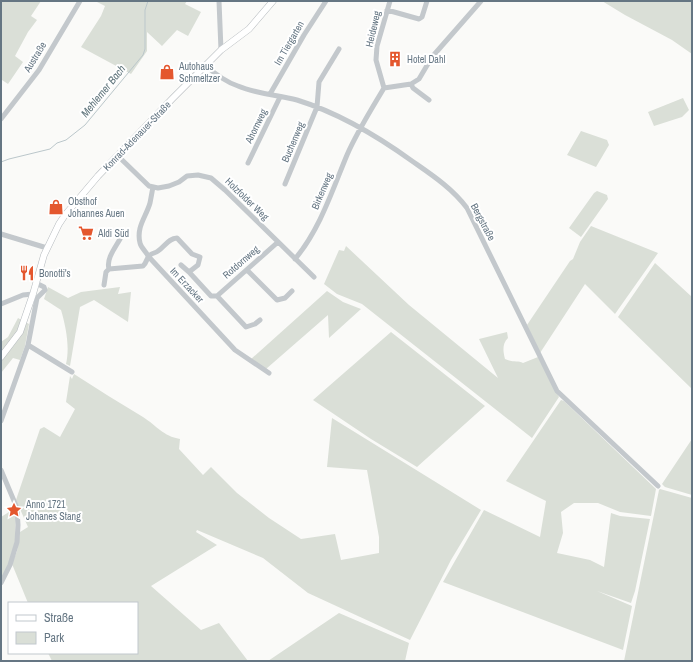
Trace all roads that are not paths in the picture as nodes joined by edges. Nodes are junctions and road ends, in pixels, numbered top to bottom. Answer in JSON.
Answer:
{"nodes":[{"id":1,"x":80,"y":1,"type":"edge"},
{"id":2,"x":219,"y":1,"type":"edge"},
{"id":3,"x":273,"y":1,"type":"edge"},
{"id":4,"x":326,"y":1,"type":"edge"},
{"id":5,"x":390,"y":1,"type":"edge"},
{"id":6,"x":427,"y":1,"type":"edge"},
{"id":7,"x":481,"y":1,"type":"edge"},
{"id":8,"x":387,"y":10,"type":"junction"},
{"id":9,"x":339,"y":49,"type":"dead end"},
{"id":10,"x":221,"y":50,"type":"junction"},
{"id":11,"x":205,"y":65,"type":"junction"},
{"id":12,"x":411,"y":84,"type":"junction"},
{"id":13,"x":384,"y":88,"type":"junction"},
{"id":14,"x":270,"y":94,"type":"junction"},
{"id":15,"x":280,"y":97,"type":"junction"},
{"id":16,"x":429,"y":100,"type":"dead end"},
{"id":17,"x":317,"y":107,"type":"junction"},
{"id":18,"x":1,"y":119,"type":"edge"},
{"id":19,"x":361,"y":127,"type":"junction"},
{"id":20,"x":118,"y":156,"type":"junction"},
{"id":21,"x":248,"y":162,"type":"dead end"},
{"id":22,"x":285,"y":184,"type":"dead end"},
{"id":23,"x":153,"y":187,"type":"junction"},
{"id":24,"x":1,"y":234,"type":"edge"},
{"id":25,"x":120,"y":239,"type":"dead end"},
{"id":26,"x":278,"y":242,"type":"junction"},
{"id":27,"x":47,"y":248,"type":"junction"},
{"id":28,"x":148,"y":256,"type":"junction"},
{"id":29,"x":295,"y":259,"type":"junction"},
{"id":30,"x":181,"y":264,"type":"dead end"},
{"id":31,"x":109,"y":269,"type":"junction"},
{"id":32,"x":247,"y":270,"type":"junction"},
{"id":33,"x":189,"y":272,"type":"junction"},
{"id":34,"x":314,"y":277,"type":"dead end"},
{"id":35,"x":36,"y":283,"type":"junction"},
{"id":36,"x":104,"y":286,"type":"dead end"},
{"id":37,"x":292,"y":291,"type":"dead end"},
{"id":38,"x":33,"y":294,"type":"junction"},
{"id":39,"x":217,"y":296,"type":"junction"},
{"id":40,"x":1,"y":304,"type":"edge"},
{"id":41,"x":260,"y":320,"type":"dead end"},
{"id":42,"x":28,"y":345,"type":"junction"},
{"id":43,"x":1,"y":357,"type":"edge"},
{"id":44,"x":72,"y":372,"type":"dead end"},
{"id":45,"x":269,"y":373,"type":"dead end"},
{"id":46,"x":1,"y":421,"type":"edge"},
{"id":47,"x":1,"y":470,"type":"edge"},
{"id":48,"x":658,"y":486,"type":"dead end"},
{"id":49,"x":1,"y":583,"type":"edge"}],
"edges":[{"from":1,"to":18,"type":"street","name":"Austraße"},
{"from":2,"to":10,"type":"street"},
{"from":3,"to":10,"type":"main road","name":"Konrad-Adenauer-Straße"},
{"from":4,"to":14,"type":"street","name":"Im Tiergarten"},
{"from":5,"to":8,"type":"street","name":"Heideweg"},
{"from":6,"to":8,"type":"street"},
{"from":7,"to":12,"type":"street"},
{"from":8,"to":13,"type":"street","name":"Heideweg"},
{"from":9,"to":17,"type":"street","name":"Buchenweg"},
{"from":10,"to":11,"type":"main road","name":"Konrad-Adenauer-Straße"},
{"from":11,"to":14,"type":"street","name":"Bergstraße"},
{"from":11,"to":20,"type":"main road","name":"Konrad-Adenauer-Straße"},
{"from":12,"to":13,"type":"street"},
{"from":12,"to":16,"type":"street"},
{"from":13,"to":19,"type":"street"},
{"from":14,"to":15,"type":"street","name":"Bergstraße"},
{"from":15,"to":17,"type":"street","name":"Bergstraße"},
{"from":15,"to":21,"type":"street","name":"Ahornweg"},
{"from":17,"to":19,"type":"street","name":"Bergstraße"},
{"from":17,"to":22,"type":"street","name":"Buchenweg"},
{"from":19,"to":29,"type":"street","name":"Birkenweg"},
{"from":19,"to":48,"type":"street","name":"Bergstraße"},
{"from":20,"to":23,"type":"street"},
{"from":20,"to":27,"type":"main road","name":"Konrad-Adenauer-Straße"},
{"from":23,"to":26,"type":"street","name":"Holzfolder Weg"},
{"from":23,"to":28,"type":"street","name":"Im Erzacker"},
{"from":24,"to":27,"type":"street"},
{"from":25,"to":31,"type":"street"},
{"from":26,"to":29,"type":"street","name":"Holzfolder Weg"},
{"from":26,"to":32,"type":"street","name":"Rotdornweg"},
{"from":27,"to":35,"type":"main road","name":"Konrad-Adenauer-Straße"},
{"from":28,"to":31,"type":"street"},
{"from":28,"to":33,"type":"street"},
{"from":28,"to":45,"type":"street","name":"Im Erzacker"},
{"from":29,"to":34,"type":"street","name":"Holzfolder Weg"},
{"from":30,"to":33,"type":"street"},
{"from":31,"to":36,"type":"street"},
{"from":32,"to":37,"type":"street"},
{"from":32,"to":39,"type":"street","name":"Rotdornweg"},
{"from":33,"to":39,"type":"street"},
{"from":35,"to":38,"type":"main road","name":"Konrad-Adenauer-Straße"},
{"from":35,"to":42,"type":"street"},
{"from":38,"to":40,"type":"street"},
{"from":38,"to":43,"type":"main road","name":"Konrad-Adenauer-Straße"},
{"from":39,"to":41,"type":"street"},
{"from":42,"to":44,"type":"street"},
{"from":42,"to":46,"type":"street"},
{"from":47,"to":49,"type":"street"}]}
